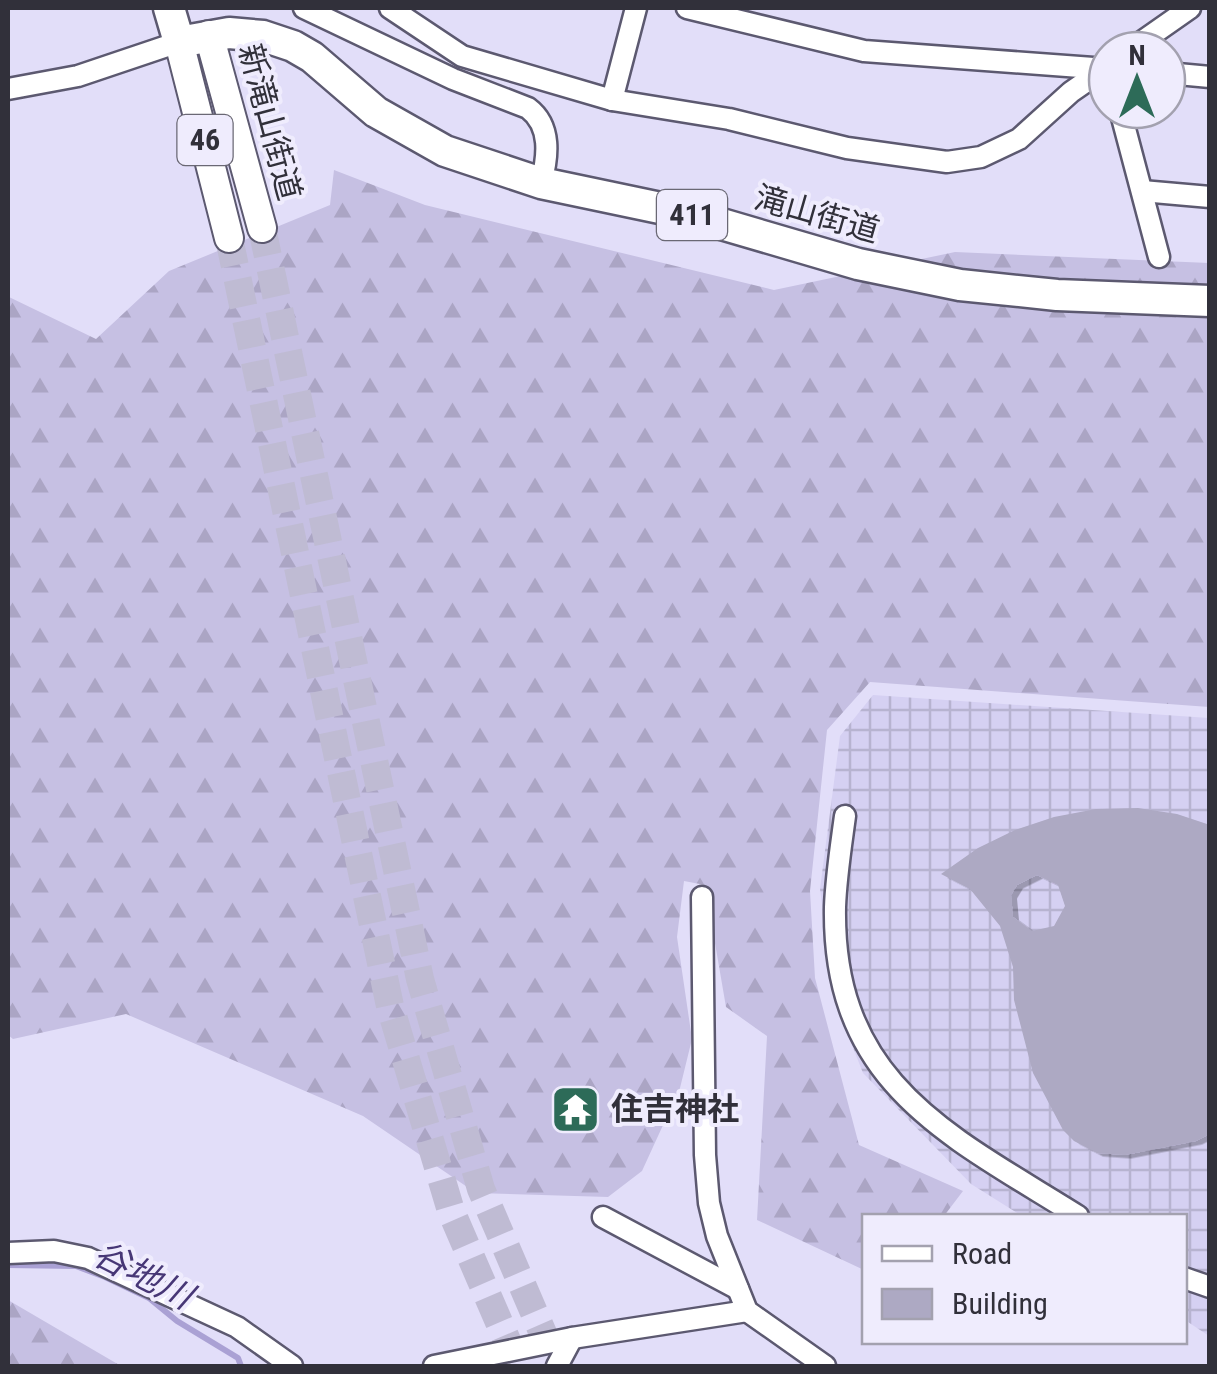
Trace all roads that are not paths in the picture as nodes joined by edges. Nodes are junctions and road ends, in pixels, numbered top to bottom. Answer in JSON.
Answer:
{"nodes":[{"id":1,"x":170,"y":8,"type":"edge"},
{"id":2,"x":304,"y":8,"type":"edge"},
{"id":3,"x":390,"y":8,"type":"edge"},
{"id":4,"x":636,"y":8,"type":"edge"},
{"id":5,"x":687,"y":8,"type":"edge"},
{"id":6,"x":1190,"y":8,"type":"edge"},
{"id":7,"x":206,"y":21,"type":"edge"},
{"id":8,"x":1159,"y":30,"type":"edge"},
{"id":9,"x":179,"y":42,"type":"junction"},
{"id":10,"x":1087,"y":68,"type":"edge"},
{"id":11,"x":1087,"y":81,"type":"edge"},
{"id":12,"x":8,"y":89,"type":"edge"},
{"id":13,"x":612,"y":100,"type":"junction"},
{"id":14,"x":1125,"y":130,"type":"edge"},
{"id":15,"x":541,"y":183,"type":"junction"},
{"id":16,"x":1142,"y":191,"type":"junction"},
{"id":17,"x":1210,"y":196,"type":"edge"},
{"id":18,"x":262,"y":228,"type":"tunnel mouth"},
{"id":19,"x":229,"y":238,"type":"tunnel mouth"},
{"id":20,"x":1159,"y":257,"type":"dead end"},
{"id":21,"x":1210,"y":300,"type":"edge"},
{"id":22,"x":844,"y":816,"type":"dead end"},
{"id":23,"x":702,"y":897,"type":"dead end"},
{"id":24,"x":1075,"y":1214,"type":"edge"},
{"id":25,"x":604,"y":1217,"type":"dead end"},
{"id":26,"x":8,"y":1253,"type":"edge"},
{"id":27,"x":738,"y":1289,"type":"junction"},
{"id":28,"x":747,"y":1311,"type":"junction"},
{"id":29,"x":572,"y":1338,"type":"junction"},
{"id":30,"x":292,"y":1366,"type":"edge"},
{"id":31,"x":434,"y":1366,"type":"edge"},
{"id":32,"x":556,"y":1366,"type":"edge"},
{"id":33,"x":825,"y":1366,"type":"edge"}],
"edges":[{"from":1,"to":9,"type":"highway"},
{"from":2,"to":15,"type":"street"},
{"from":3,"to":13,"type":"street"},
{"from":4,"to":13,"type":"street"},
{"from":5,"to":10,"type":"street"},
{"from":6,"to":8,"type":"street"},
{"from":7,"to":9,"type":"highway","name":"滝山街道","number":"411"},
{"from":7,"to":15,"type":"highway","name":"滝山街道","number":"411"},
{"from":7,"to":18,"type":"main road","name":"新滝山街道","number":"46"},
{"from":9,"to":12,"type":"street"},
{"from":9,"to":19,"type":"main road","name":"新滝山街道","number":"46"},
{"from":11,"to":13,"type":"street"},
{"from":14,"to":16,"type":"street"},
{"from":15,"to":21,"type":"highway","name":"滝山街道","number":"411"},
{"from":16,"to":17,"type":"street"},
{"from":16,"to":20,"type":"street"},
{"from":22,"to":24,"type":"street"},
{"from":23,"to":27,"type":"street"},
{"from":25,"to":27,"type":"street"},
{"from":26,"to":30,"type":"street"},
{"from":27,"to":28,"type":"street"},
{"from":28,"to":29,"type":"street"},
{"from":28,"to":33,"type":"street"},
{"from":29,"to":31,"type":"street"},
{"from":29,"to":32,"type":"street"}]}
